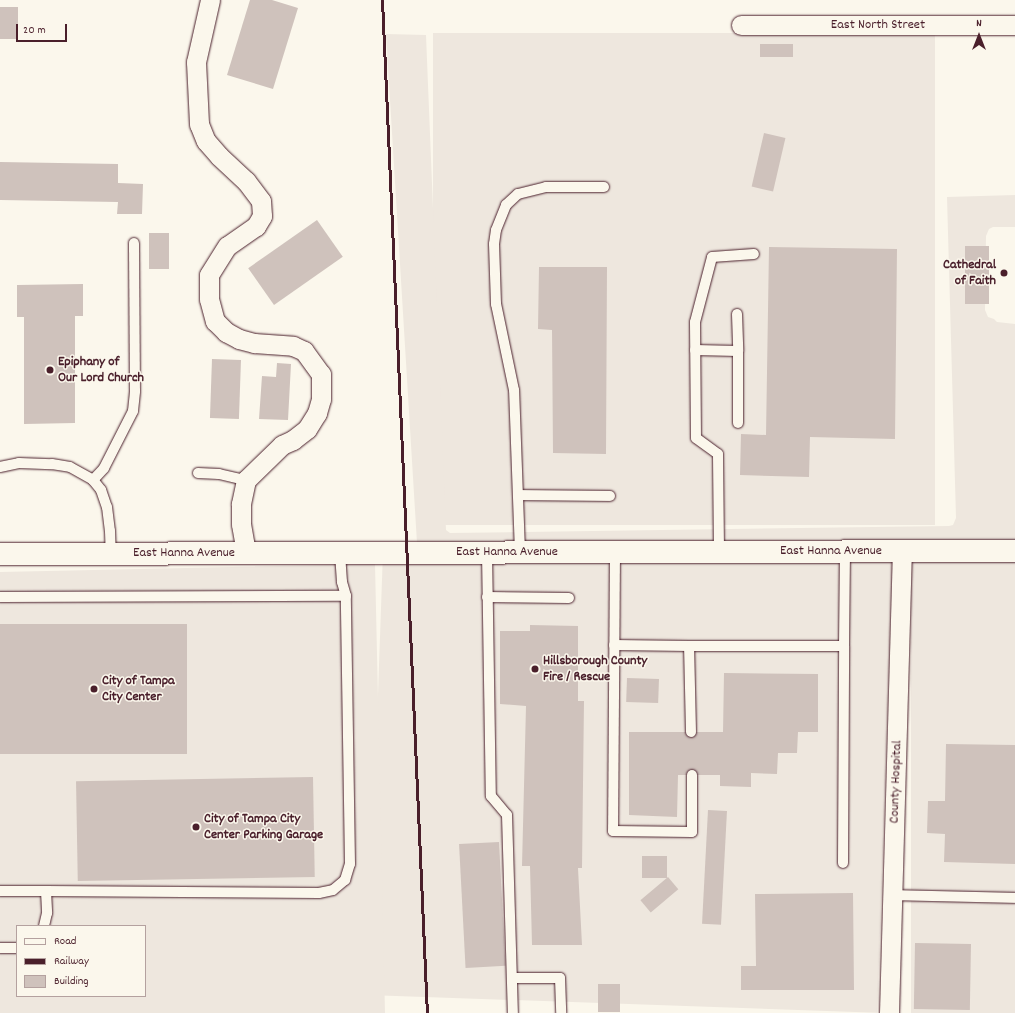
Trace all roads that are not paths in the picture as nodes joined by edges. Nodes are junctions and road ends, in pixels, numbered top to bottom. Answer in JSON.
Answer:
{"nodes":[{"id":1,"x":210,"y":0,"type":"edge"},
{"id":2,"x":741,"y":25,"type":"dead end"},
{"id":3,"x":1015,"y":25,"type":"edge"},
{"id":4,"x":604,"y":187,"type":"dead end"},
{"id":5,"x":134,"y":243,"type":"dead end"},
{"id":6,"x":754,"y":254,"type":"dead end"},
{"id":7,"x":737,"y":314,"type":"dead end"},
{"id":8,"x":695,"y":350,"type":"junction"},
{"id":9,"x":738,"y":351,"type":"junction"},
{"id":10,"x":738,"y":423,"type":"dead end"},
{"id":11,"x":0,"y":467,"type":"edge"},
{"id":12,"x":198,"y":473,"type":"dead end"},
{"id":13,"x":93,"y":480,"type":"junction"},
{"id":14,"x":246,"y":480,"type":"junction"},
{"id":15,"x":519,"y":495,"type":"junction"},
{"id":16,"x":610,"y":496,"type":"dead end"},
{"id":17,"x":844,"y":550,"type":"junction"},
{"id":18,"x":902,"y":550,"type":"junction"},
{"id":19,"x":719,"y":551,"type":"junction"},
{"id":20,"x":1015,"y":551,"type":"edge"},
{"id":21,"x":487,"y":552,"type":"junction"},
{"id":22,"x":520,"y":552,"type":"junction"},
{"id":23,"x":615,"y":552,"type":"junction"},
{"id":24,"x":246,"y":553,"type":"junction"},
{"id":25,"x":340,"y":553,"type":"junction"},
{"id":26,"x":0,"y":554,"type":"edge"},
{"id":27,"x":111,"y":554,"type":"junction"},
{"id":28,"x":346,"y":596,"type":"junction"},
{"id":29,"x":0,"y":597,"type":"edge"},
{"id":30,"x":487,"y":597,"type":"junction"},
{"id":31,"x":569,"y":598,"type":"dead end"},
{"id":32,"x":614,"y":645,"type":"junction"},
{"id":33,"x":689,"y":646,"type":"junction"},
{"id":34,"x":844,"y":646,"type":"junction"},
{"id":35,"x":691,"y":732,"type":"dead end"},
{"id":36,"x":692,"y":775,"type":"dead end"},
{"id":37,"x":842,"y":863,"type":"dead end"},
{"id":38,"x":0,"y":891,"type":"edge"},
{"id":39,"x":46,"y":891,"type":"junction"},
{"id":40,"x":893,"y":895,"type":"junction"},
{"id":41,"x":1015,"y":898,"type":"edge"},
{"id":42,"x":44,"y":925,"type":"edge"},
{"id":43,"x":0,"y":948,"type":"edge"},
{"id":44,"x":16,"y":948,"type":"edge"},
{"id":45,"x":513,"y":978,"type":"junction"},
{"id":46,"x":513,"y":1013,"type":"edge"},
{"id":47,"x":561,"y":1013,"type":"edge"},
{"id":48,"x":889,"y":1013,"type":"edge"}],
"edges":[{"from":1,"to":14,"type":"street"},
{"from":2,"to":3,"type":"street","name":"East North Street"},
{"from":4,"to":15,"type":"lane"},
{"from":5,"to":13,"type":"lane"},
{"from":6,"to":8,"type":"lane"},
{"from":7,"to":9,"type":"lane"},
{"from":8,"to":9,"type":"lane"},
{"from":8,"to":19,"type":"lane"},
{"from":9,"to":10,"type":"lane"},
{"from":11,"to":13,"type":"lane"},
{"from":12,"to":14,"type":"lane"},
{"from":13,"to":27,"type":"lane"},
{"from":14,"to":24,"type":"street"},
{"from":15,"to":16,"type":"lane"},
{"from":15,"to":22,"type":"lane"},
{"from":17,"to":18,"type":"street","name":"East Hanna Avenue"},
{"from":17,"to":19,"type":"street","name":"East Hanna Avenue"},
{"from":17,"to":34,"type":"lane"},
{"from":18,"to":20,"type":"street","name":"East Hanna Avenue"},
{"from":18,"to":40,"type":"street","name":"County Hospital"},
{"from":19,"to":23,"type":"street","name":"East Hanna Avenue"},
{"from":21,"to":22,"type":"street","name":"East Hanna Avenue"},
{"from":21,"to":25,"type":"street","name":"East Hanna Avenue"},
{"from":21,"to":30,"type":"lane"},
{"from":22,"to":23,"type":"street","name":"East Hanna Avenue"},
{"from":23,"to":32,"type":"lane"},
{"from":24,"to":25,"type":"street","name":"East Hanna Avenue"},
{"from":24,"to":27,"type":"street","name":"East Hanna Avenue"},
{"from":25,"to":28,"type":"lane"},
{"from":26,"to":27,"type":"street","name":"East Hanna Avenue"},
{"from":28,"to":29,"type":"lane"},
{"from":28,"to":39,"type":"lane"},
{"from":30,"to":31,"type":"lane"},
{"from":30,"to":45,"type":"lane"},
{"from":32,"to":33,"type":"lane"},
{"from":32,"to":36,"type":"lane"},
{"from":33,"to":34,"type":"lane"},
{"from":33,"to":35,"type":"lane"},
{"from":34,"to":37,"type":"lane"},
{"from":38,"to":39,"type":"lane"},
{"from":39,"to":42,"type":"lane"},
{"from":40,"to":41,"type":"lane"},
{"from":40,"to":48,"type":"street","name":"County Hospital"},
{"from":43,"to":44,"type":"lane"},
{"from":45,"to":46,"type":"lane"},
{"from":45,"to":47,"type":"lane"}]}
